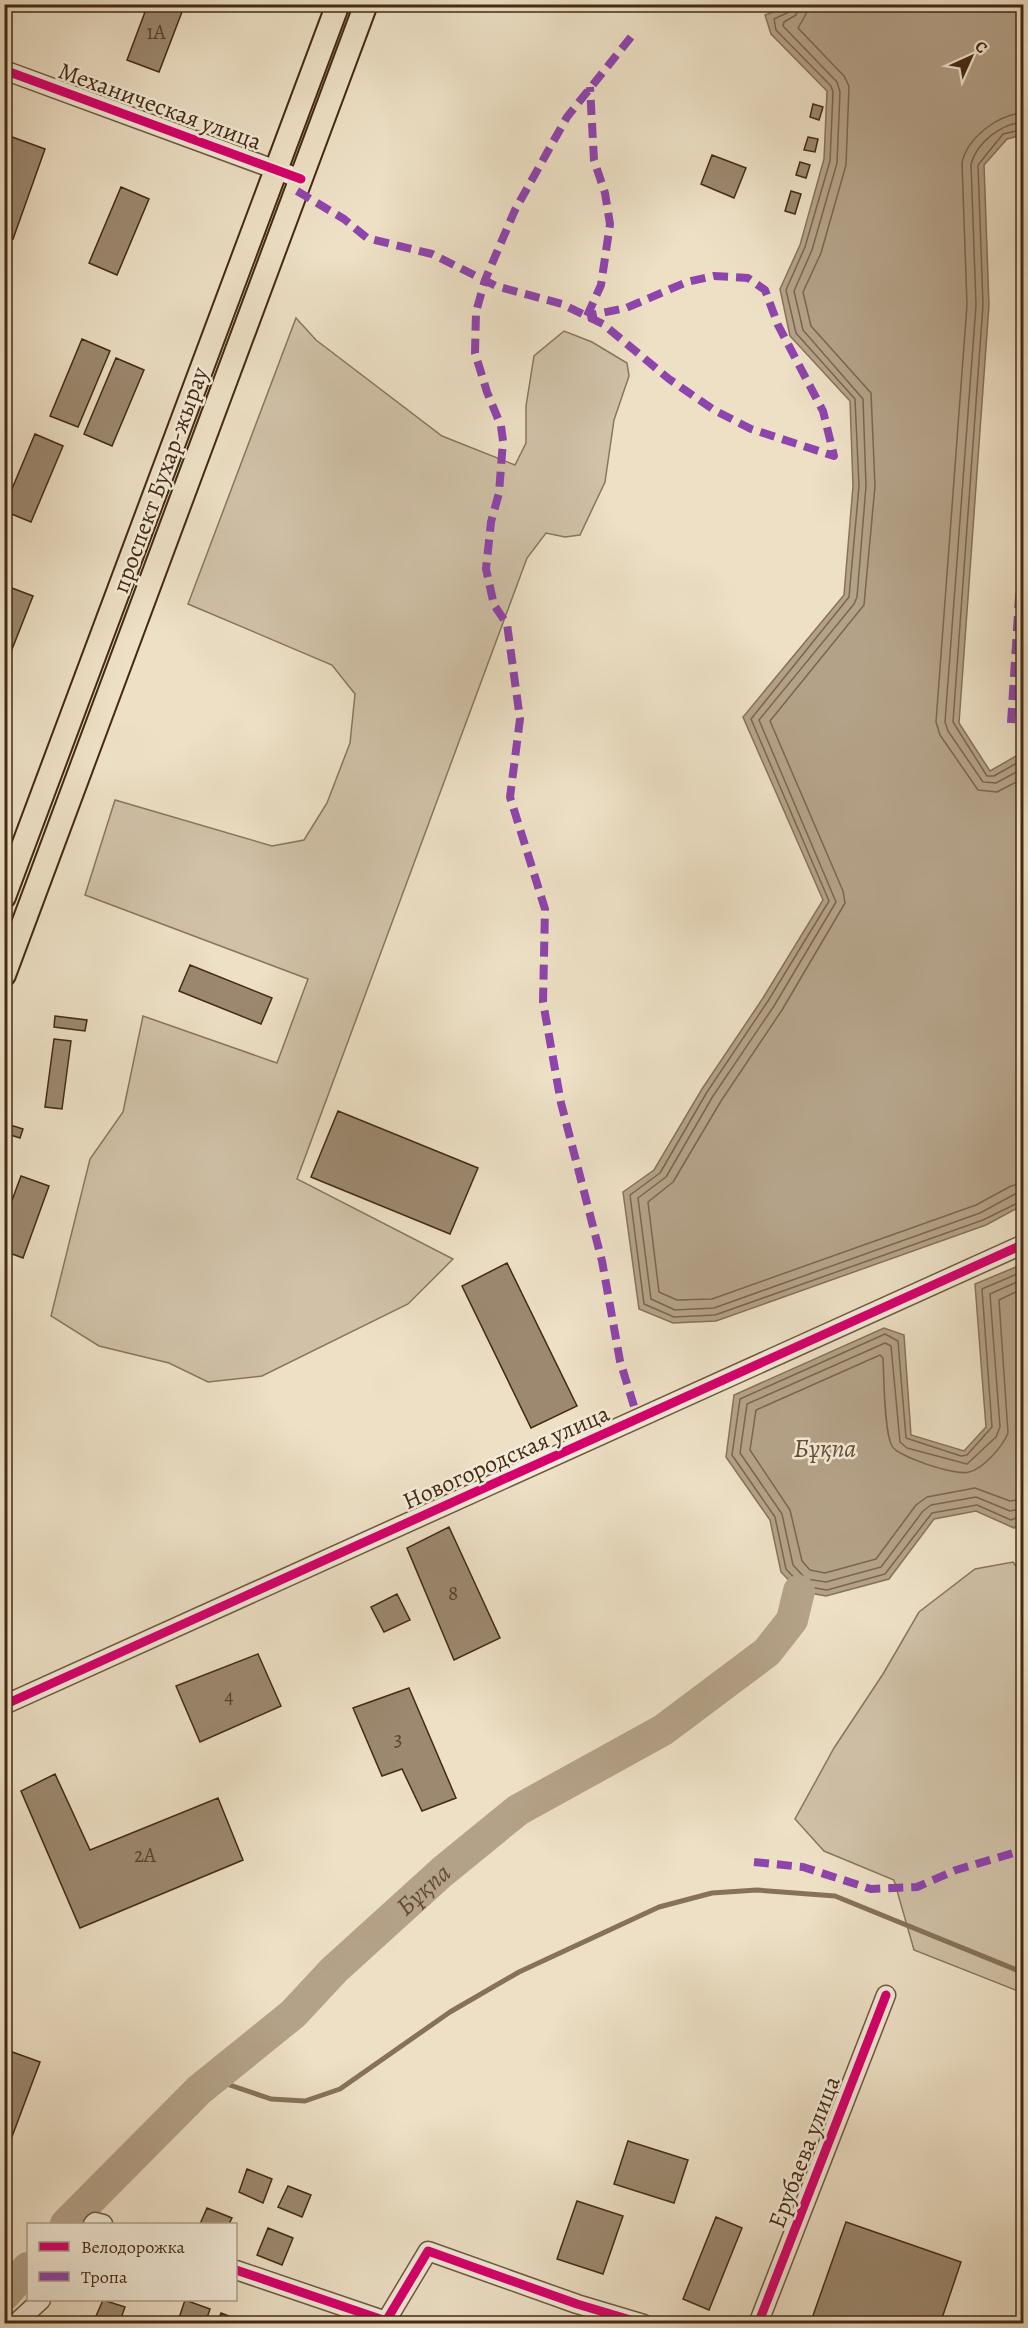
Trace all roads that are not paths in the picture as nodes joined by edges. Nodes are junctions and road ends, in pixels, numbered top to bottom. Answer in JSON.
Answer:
{"nodes":[{"id":1,"x":338,"y":4,"type":"edge"},
{"id":2,"x":366,"y":4,"type":"edge"},
{"id":3,"x":4,"y":70,"type":"edge"},
{"id":4,"x":278,"y":170,"type":"junction"},
{"id":5,"x":301,"y":179,"type":"junction"},
{"id":6,"x":4,"y":897,"type":"edge"},
{"id":7,"x":4,"y":975,"type":"edge"},
{"id":8,"x":1023,"y":1244,"type":"edge"},
{"id":9,"x":4,"y":1705,"type":"edge"},
{"id":10,"x":886,"y":1995,"type":"dead end"},
{"id":11,"x":237,"y":2270,"type":"edge"},
{"id":12,"x":40,"y":2301,"type":"edge"},
{"id":13,"x":15,"y":2324,"type":"edge"},
{"id":14,"x":644,"y":2324,"type":"edge"},
{"id":15,"x":758,"y":2324,"type":"edge"}],
"edges":[{"from":1,"to":4,"type":"main road","name":"проспект Бухар-жырау"},
{"from":2,"to":5,"type":"main road","name":"проспект Бухар-жырау"},
{"from":3,"to":4,"type":"street","name":"Механическая улица"},
{"from":4,"to":5,"type":"street","name":"Механическая улица"},
{"from":4,"to":6,"type":"main road","name":"проспект Бухар-жырау"},
{"from":5,"to":7,"type":"main road","name":"проспект Бухар-жырау"},
{"from":8,"to":9,"type":"street","name":"Новогородская улица"},
{"from":10,"to":15,"type":"street","name":"Ерубаева улица"},
{"from":11,"to":14,"type":"street"},
{"from":12,"to":13,"type":"street"}]}
